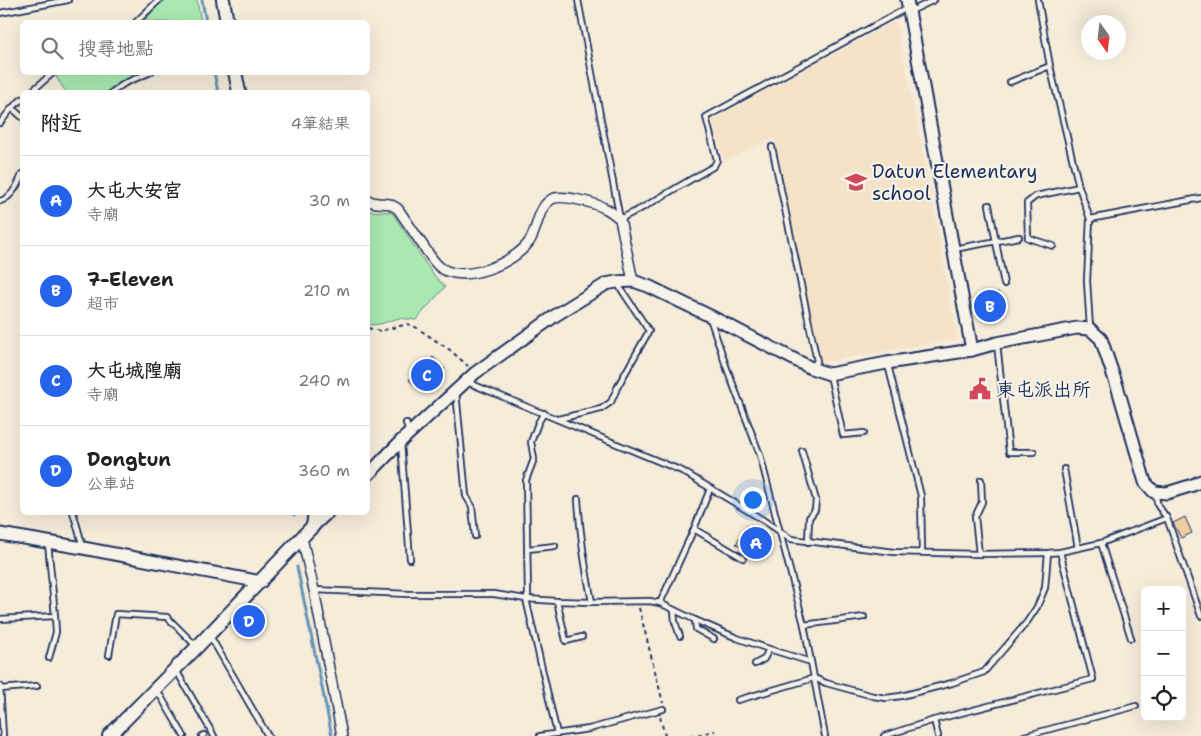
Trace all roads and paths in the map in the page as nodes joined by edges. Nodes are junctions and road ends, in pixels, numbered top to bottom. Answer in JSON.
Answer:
{"nodes":[{"id":1,"x":68,"y":0,"type":"edge"},
{"id":2,"x":159,"y":0,"type":"edge"},
{"id":3,"x":223,"y":0,"type":"edge"},
{"id":4,"x":578,"y":0,"type":"edge"},
{"id":5,"x":934,"y":0,"type":"edge"},
{"id":6,"x":1038,"y":0,"type":"edge"},
{"id":7,"x":908,"y":6,"type":"edge"},
{"id":8,"x":0,"y":12,"type":"edge"},
{"id":9,"x":138,"y":20,"type":"edge"},
{"id":10,"x":227,"y":20,"type":"edge"},
{"id":11,"x":1050,"y":66,"type":"junction"},
{"id":12,"x":51,"y":75,"type":"edge"},
{"id":13,"x":144,"y":75,"type":"edge"},
{"id":14,"x":236,"y":75,"type":"edge"},
{"id":15,"x":1010,"y":82,"type":"dead end"},
{"id":16,"x":33,"y":90,"type":"edge"},
{"id":17,"x":115,"y":90,"type":"edge"},
{"id":18,"x":239,"y":90,"type":"edge"},
{"id":19,"x":20,"y":102,"type":"edge"},
{"id":20,"x":12,"y":108,"type":"junction"},
{"id":21,"x":20,"y":115,"type":"edge"},
{"id":22,"x":0,"y":122,"type":"edge"},
{"id":23,"x":772,"y":147,"type":"dead end"},
{"id":24,"x":20,"y":178,"type":"edge"},
{"id":25,"x":1079,"y":187,"type":"junction"},
{"id":26,"x":1201,"y":198,"type":"edge"},
{"id":27,"x":0,"y":201,"type":"edge"},
{"id":28,"x":370,"y":202,"type":"edge"},
{"id":29,"x":989,"y":204,"type":"dead end"},
{"id":30,"x":620,"y":219,"type":"junction"},
{"id":31,"x":1090,"y":219,"type":"junction"},
{"id":32,"x":1019,"y":237,"type":"dead end"},
{"id":33,"x":996,"y":241,"type":"junction"},
{"id":34,"x":1053,"y":246,"type":"dead end"},
{"id":35,"x":953,"y":249,"type":"junction"},
{"id":36,"x":633,"y":281,"type":"junction"},
{"id":37,"x":616,"y":282,"type":"junction"},
{"id":38,"x":1004,"y":284,"type":"dead end"},
{"id":39,"x":710,"y":316,"type":"junction"},
{"id":40,"x":370,"y":328,"type":"edge"},
{"id":41,"x":1090,"y":329,"type":"junction"},
{"id":42,"x":997,"y":343,"type":"junction"},
{"id":43,"x":972,"y":350,"type":"junction"},
{"id":44,"x":887,"y":363,"type":"junction"},
{"id":45,"x":811,"y":368,"type":"junction"},
{"id":46,"x":475,"y":373,"type":"junction"},
{"id":47,"x":829,"y":374,"type":"junction"},
{"id":48,"x":466,"y":381,"type":"junction"},
{"id":49,"x":456,"y":391,"type":"junction"},
{"id":50,"x":544,"y":413,"type":"junction"},
{"id":51,"x":557,"y":419,"type":"junction"},
{"id":52,"x":406,"y":423,"type":"dead end"},
{"id":53,"x":864,"y":433,"type":"dead end"},
{"id":54,"x":405,"y":438,"type":"junction"},
{"id":55,"x":802,"y":452,"type":"dead end"},
{"id":56,"x":1034,"y":452,"type":"dead end"},
{"id":57,"x":1064,"y":469,"type":"dead end"},
{"id":58,"x":370,"y":473,"type":"edge"},
{"id":59,"x":981,"y":480,"type":"dead end"},
{"id":60,"x":1201,"y":481,"type":"edge"},
{"id":61,"x":710,"y":489,"type":"junction"},
{"id":62,"x":1154,"y":492,"type":"junction"},
{"id":63,"x":578,"y":499,"type":"dead end"},
{"id":64,"x":74,"y":515,"type":"edge"},
{"id":65,"x":315,"y":515,"type":"edge"},
{"id":66,"x":325,"y":515,"type":"edge"},
{"id":67,"x":1167,"y":518,"type":"junction"},
{"id":68,"x":313,"y":526,"type":"junction"},
{"id":69,"x":694,"y":529,"type":"junction"},
{"id":70,"x":781,"y":533,"type":"junction"},
{"id":71,"x":0,"y":534,"type":"edge"},
{"id":72,"x":475,"y":536,"type":"dead end"},
{"id":73,"x":302,"y":538,"type":"junction"},
{"id":74,"x":48,"y":542,"type":"junction"},
{"id":75,"x":808,"y":542,"type":"junction"},
{"id":76,"x":1102,"y":543,"type":"junction"},
{"id":77,"x":555,"y":546,"type":"dead end"},
{"id":78,"x":83,"y":548,"type":"junction"},
{"id":79,"x":1078,"y":548,"type":"junction"},
{"id":80,"x":528,"y":549,"type":"junction"},
{"id":81,"x":922,"y":552,"type":"junction"},
{"id":82,"x":1060,"y":552,"type":"junction"},
{"id":83,"x":1048,"y":553,"type":"junction"},
{"id":84,"x":979,"y":554,"type":"junction"},
{"id":85,"x":743,"y":558,"type":"dead end"},
{"id":86,"x":410,"y":559,"type":"dead end"},
{"id":87,"x":261,"y":582,"type":"junction"},
{"id":88,"x":314,"y":590,"type":"junction"},
{"id":89,"x":526,"y":599,"type":"junction"},
{"id":90,"x":557,"y":601,"type":"junction"},
{"id":91,"x":638,"y":601,"type":"junction"},
{"id":92,"x":592,"y":602,"type":"junction"},
{"id":93,"x":660,"y":603,"type":"junction"},
{"id":94,"x":674,"y":610,"type":"junction"},
{"id":95,"x":55,"y":616,"type":"junction"},
{"id":96,"x":1201,"y":616,"type":"edge"},
{"id":97,"x":864,"y":617,"type":"dead end"},
{"id":98,"x":0,"y":619,"type":"edge"},
{"id":99,"x":695,"y":620,"type":"junction"},
{"id":100,"x":804,"y":625,"type":"junction"},
{"id":101,"x":210,"y":634,"type":"junction"},
{"id":102,"x":680,"y":636,"type":"dead end"},
{"id":103,"x":582,"y":637,"type":"dead end"},
{"id":104,"x":1131,"y":638,"type":"dead end"},
{"id":105,"x":714,"y":639,"type":"dead end"},
{"id":106,"x":197,"y":647,"type":"junction"},
{"id":107,"x":769,"y":649,"type":"junction"},
{"id":108,"x":109,"y":655,"type":"dead end"},
{"id":109,"x":50,"y":658,"type":"dead end"},
{"id":110,"x":811,"y":662,"type":"junction"},
{"id":111,"x":754,"y":664,"type":"dead end"},
{"id":112,"x":175,"y":669,"type":"junction"},
{"id":113,"x":814,"y":678,"type":"junction"},
{"id":114,"x":37,"y":686,"type":"dead end"},
{"id":115,"x":0,"y":687,"type":"edge"},
{"id":116,"x":156,"y":688,"type":"junction"},
{"id":117,"x":738,"y":700,"type":"dead end"},
{"id":118,"x":1136,"y":706,"type":"dead end"},
{"id":119,"x":663,"y":709,"type":"junction"},
{"id":120,"x":934,"y":720,"type":"junction"},
{"id":121,"x":715,"y":731,"type":"dead end"},
{"id":122,"x":557,"y":734,"type":"junction"},
{"id":123,"x":3,"y":736,"type":"edge"},
{"id":124,"x":108,"y":736,"type":"edge"},
{"id":125,"x":184,"y":736,"type":"edge"},
{"id":126,"x":214,"y":736,"type":"edge"},
{"id":127,"x":268,"y":736,"type":"edge"},
{"id":128,"x":342,"y":736,"type":"edge"},
{"id":129,"x":540,"y":736,"type":"edge"},
{"id":130,"x":664,"y":736,"type":"edge"},
{"id":131,"x":690,"y":736,"type":"edge"},
{"id":132,"x":825,"y":736,"type":"edge"},
{"id":133,"x":884,"y":736,"type":"edge"},
{"id":134,"x":938,"y":736,"type":"edge"},
{"id":135,"x":1024,"y":736,"type":"edge"}],
"edges":[{"from":1,"to":8,"type":"lane"},
{"from":2,"to":9,"type":"lane"},
{"from":3,"to":10,"type":"main road"},
{"from":4,"to":30,"type":"lane"},
{"from":5,"to":7,"type":"lane"},
{"from":6,"to":11,"type":"lane"},
{"from":7,"to":30,"type":"lane"},
{"from":7,"to":35,"type":"street"},
{"from":11,"to":15,"type":"lane"},
{"from":11,"to":25,"type":"lane"},
{"from":12,"to":16,"type":"lane"},
{"from":13,"to":17,"type":"lane"},
{"from":14,"to":18,"type":"main road"},
{"from":19,"to":20,"type":"lane"},
{"from":20,"to":21,"type":"lane"},
{"from":20,"to":22,"type":"lane"},
{"from":23,"to":45,"type":"lane"},
{"from":24,"to":27,"type":"lane"},
{"from":25,"to":31,"type":"lane"},
{"from":25,"to":34,"type":"lane"},
{"from":26,"to":31,"type":"lane"},
{"from":28,"to":30,"type":"street"},
{"from":29,"to":33,"type":"lane"},
{"from":30,"to":36,"type":"street"},
{"from":31,"to":41,"type":"lane"},
{"from":32,"to":33,"type":"lane"},
{"from":33,"to":35,"type":"lane"},
{"from":33,"to":38,"type":"lane"},
{"from":35,"to":43,"type":"street"},
{"from":36,"to":37,"type":"street"},
{"from":36,"to":39,"type":"street"},
{"from":37,"to":46,"type":"street"},
{"from":37,"to":51,"type":"lane"},
{"from":39,"to":45,"type":"street"},
{"from":39,"to":70,"type":"lane"},
{"from":40,"to":46,"type":"path"},
{"from":41,"to":42,"type":"street"},
{"from":41,"to":62,"type":"street"},
{"from":42,"to":43,"type":"street"},
{"from":42,"to":56,"type":"lane"},
{"from":43,"to":44,"type":"street"},
{"from":44,"to":47,"type":"street"},
{"from":44,"to":81,"type":"lane"},
{"from":45,"to":47,"type":"street"},
{"from":46,"to":48,"type":"street"},
{"from":47,"to":53,"type":"lane"},
{"from":48,"to":49,"type":"street"},
{"from":48,"to":50,"type":"lane"},
{"from":49,"to":54,"type":"street"},
{"from":49,"to":72,"type":"lane"},
{"from":50,"to":51,"type":"lane"},
{"from":50,"to":80,"type":"lane"},
{"from":51,"to":61,"type":"lane"},
{"from":52,"to":54,"type":"lane"},
{"from":54,"to":58,"type":"street"},
{"from":54,"to":86,"type":"lane"},
{"from":55,"to":75,"type":"lane"},
{"from":57,"to":79,"type":"lane"},
{"from":59,"to":84,"type":"lane"},
{"from":60,"to":62,"type":"street"},
{"from":61,"to":69,"type":"lane"},
{"from":61,"to":70,"type":"lane"},
{"from":62,"to":67,"type":"lane"},
{"from":63,"to":92,"type":"lane"},
{"from":64,"to":78,"type":"lane"},
{"from":65,"to":68,"type":"main road"},
{"from":66,"to":68,"type":"street"},
{"from":67,"to":76,"type":"lane"},
{"from":67,"to":96,"type":"lane"},
{"from":68,"to":73,"type":"main road"},
{"from":69,"to":85,"type":"lane"},
{"from":69,"to":93,"type":"lane"},
{"from":70,"to":75,"type":"lane"},
{"from":70,"to":100,"type":"lane"},
{"from":71,"to":74,"type":"street"},
{"from":73,"to":87,"type":"main road"},
{"from":73,"to":88,"type":"street"},
{"from":74,"to":78,"type":"street"},
{"from":74,"to":95,"type":"lane"},
{"from":75,"to":81,"type":"lane"},
{"from":76,"to":79,"type":"lane"},
{"from":76,"to":104,"type":"lane"},
{"from":77,"to":80,"type":"lane"},
{"from":78,"to":87,"type":"street"},
{"from":79,"to":82,"type":"lane"},
{"from":80,"to":89,"type":"lane"},
{"from":81,"to":84,"type":"lane"},
{"from":82,"to":83,"type":"lane"},
{"from":82,"to":120,"type":"lane"},
{"from":83,"to":84,"type":"lane"},
{"from":83,"to":113,"type":"lane"},
{"from":87,"to":101,"type":"main road"},
{"from":88,"to":89,"type":"lane"},
{"from":88,"to":128,"type":"street"},
{"from":89,"to":90,"type":"lane"},
{"from":89,"to":122,"type":"lane"},
{"from":90,"to":92,"type":"lane"},
{"from":90,"to":103,"type":"lane"},
{"from":91,"to":92,"type":"lane"},
{"from":91,"to":93,"type":"lane"},
{"from":91,"to":119,"type":"path"},
{"from":93,"to":94,"type":"lane"},
{"from":94,"to":99,"type":"lane"},
{"from":94,"to":102,"type":"lane"},
{"from":95,"to":98,"type":"lane"},
{"from":95,"to":109,"type":"lane"},
{"from":97,"to":100,"type":"lane"},
{"from":99,"to":105,"type":"lane"},
{"from":99,"to":107,"type":"lane"},
{"from":100,"to":110,"type":"lane"},
{"from":101,"to":106,"type":"main road"},
{"from":101,"to":127,"type":"lane"},
{"from":106,"to":108,"type":"lane"},
{"from":106,"to":112,"type":"main road"},
{"from":107,"to":110,"type":"lane"},
{"from":107,"to":111,"type":"lane"},
{"from":110,"to":113,"type":"lane"},
{"from":112,"to":116,"type":"main road"},
{"from":112,"to":126,"type":"lane"},
{"from":113,"to":117,"type":"lane"},
{"from":113,"to":132,"type":"lane"},
{"from":114,"to":115,"type":"lane"},
{"from":115,"to":123,"type":"lane"},
{"from":116,"to":124,"type":"main road"},
{"from":116,"to":125,"type":"lane"},
{"from":118,"to":135,"type":"lane"},
{"from":119,"to":122,"type":"lane"},
{"from":119,"to":130,"type":"path"},
{"from":120,"to":133,"type":"lane"},
{"from":120,"to":134,"type":"lane"},
{"from":121,"to":131,"type":"path"},
{"from":122,"to":129,"type":"lane"}]}
